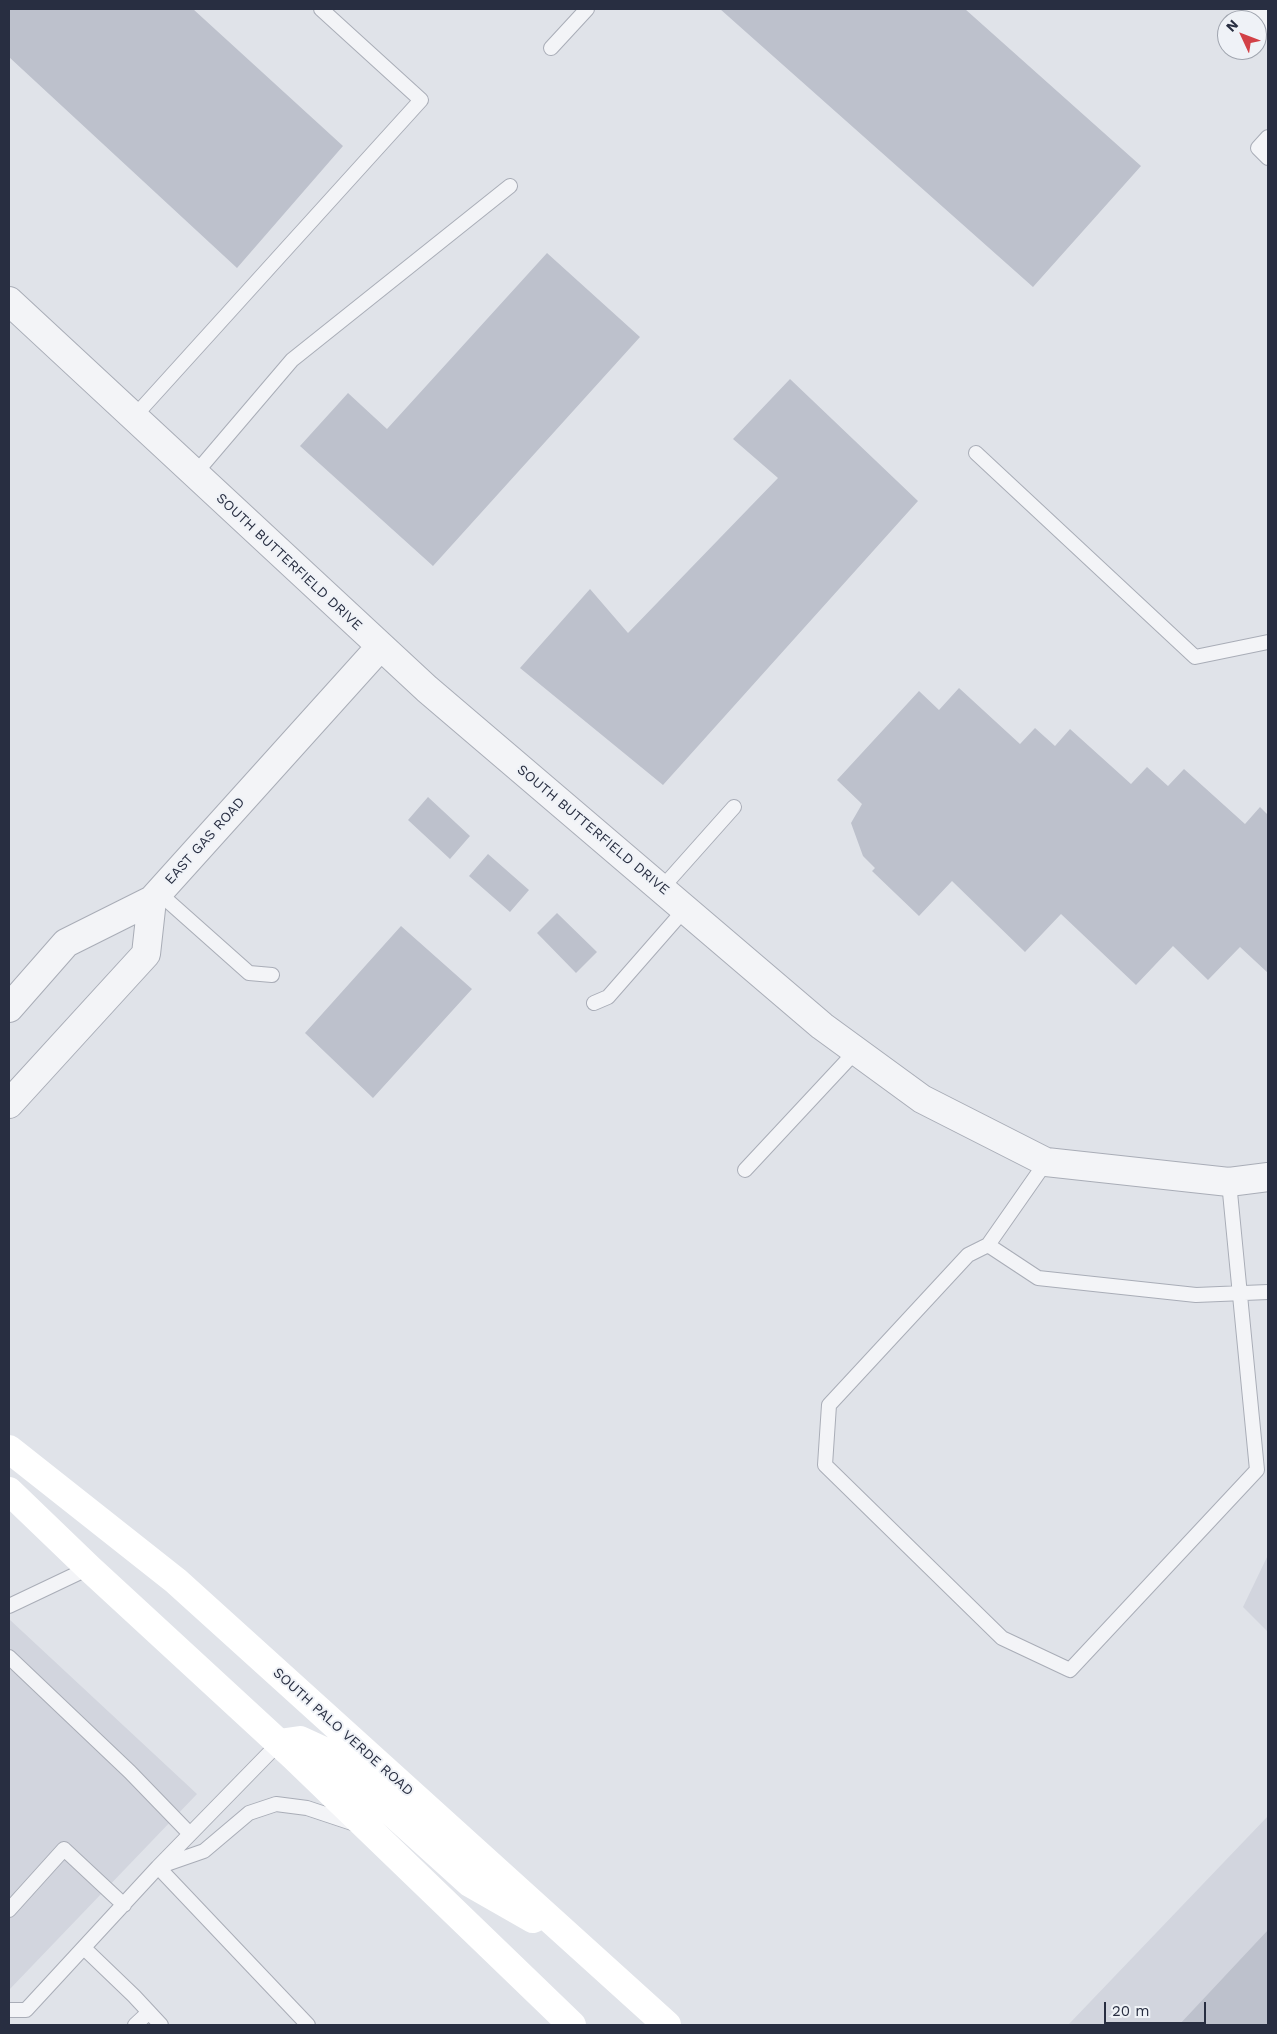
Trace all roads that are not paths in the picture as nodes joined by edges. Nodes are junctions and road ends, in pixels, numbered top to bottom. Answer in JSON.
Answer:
{"nodes":[{"id":1,"x":321,"y":9,"type":"edge"},
{"id":2,"x":587,"y":9,"type":"edge"},
{"id":3,"x":1256,"y":9,"type":"edge"},
{"id":4,"x":1268,"y":20,"type":"edge"},
{"id":5,"x":551,"y":48,"type":"dead end"},
{"id":6,"x":1268,"y":137,"type":"edge"},
{"id":7,"x":1268,"y":158,"type":"edge"},
{"id":8,"x":510,"y":186,"type":"dead end"},
{"id":9,"x":12,"y":312,"type":"edge"},
{"id":10,"x":133,"y":418,"type":"junction"},
{"id":11,"x":976,"y":453,"type":"dead end"},
{"id":12,"x":194,"y":475,"type":"junction"},
{"id":13,"x":1268,"y":642,"type":"edge"},
{"id":14,"x":380,"y":646,"type":"junction"},
{"id":15,"x":734,"y":807,"type":"dead end"},
{"id":16,"x":661,"y":889,"type":"junction"},
{"id":17,"x":155,"y":896,"type":"junction"},
{"id":18,"x":685,"y":909,"type":"junction"},
{"id":19,"x":272,"y":975,"type":"dead end"},
{"id":20,"x":594,"y":1003,"type":"dead end"},
{"id":21,"x":9,"y":1008,"type":"edge"},
{"id":22,"x":856,"y":1051,"type":"junction"},
{"id":23,"x":9,"y":1104,"type":"edge"},
{"id":24,"x":1046,"y":1162,"type":"junction"},
{"id":25,"x":745,"y":1170,"type":"dead end"},
{"id":26,"x":1268,"y":1177,"type":"edge"},
{"id":27,"x":1229,"y":1182,"type":"junction"},
{"id":28,"x":988,"y":1245,"type":"junction"},
{"id":29,"x":1268,"y":1292,"type":"edge"},
{"id":30,"x":1242,"y":1293,"type":"junction"},
{"id":31,"x":9,"y":1449,"type":"edge"},
{"id":32,"x":9,"y":1490,"type":"edge"},
{"id":33,"x":89,"y":1568,"type":"junction"},
{"id":34,"x":9,"y":1606,"type":"edge"},
{"id":35,"x":9,"y":1657,"type":"edge"},
{"id":36,"x":278,"y":1742,"type":"junction"},
{"id":37,"x":367,"y":1827,"type":"junction"},
{"id":38,"x":190,"y":1834,"type":"junction"},
{"id":39,"x":158,"y":1867,"type":"junction"},
{"id":40,"x":124,"y":1904,"type":"junction"},
{"id":41,"x":9,"y":1910,"type":"edge"},
{"id":42,"x":576,"y":1943,"type":"junction"},
{"id":43,"x":84,"y":1948,"type":"junction"},
{"id":44,"x":9,"y":2010,"type":"edge"},
{"id":45,"x":149,"y":2012,"type":"junction"},
{"id":46,"x":136,"y":2025,"type":"edge"},
{"id":47,"x":161,"y":2025,"type":"edge"},
{"id":48,"x":308,"y":2025,"type":"edge"},
{"id":49,"x":572,"y":2025,"type":"edge"},
{"id":50,"x":667,"y":2025,"type":"edge"}],
"edges":[{"from":1,"to":10,"type":"lane"},
{"from":2,"to":5,"type":"lane"},
{"from":3,"to":4,"type":"street"},
{"from":6,"to":7,"type":"lane"},
{"from":8,"to":12,"type":"lane"},
{"from":9,"to":10,"type":"street","name":"SOUTH BUTTERFIELD DRIVE"},
{"from":10,"to":12,"type":"street","name":"SOUTH BUTTERFIELD DRIVE"},
{"from":11,"to":13,"type":"lane"},
{"from":12,"to":14,"type":"street","name":"SOUTH BUTTERFIELD DRIVE"},
{"from":14,"to":16,"type":"street","name":"SOUTH BUTTERFIELD DRIVE"},
{"from":14,"to":17,"type":"street","name":"EAST GAS ROAD"},
{"from":15,"to":16,"type":"lane"},
{"from":16,"to":18,"type":"street","name":"SOUTH BUTTERFIELD DRIVE"},
{"from":17,"to":19,"type":"lane"},
{"from":17,"to":21,"type":"street","name":"EAST GAS ROAD"},
{"from":17,"to":23,"type":"street"},
{"from":18,"to":20,"type":"lane"},
{"from":18,"to":22,"type":"street","name":"SOUTH BUTTERFIELD DRIVE"},
{"from":22,"to":24,"type":"street","name":"SOUTH BUTTERFIELD DRIVE"},
{"from":22,"to":25,"type":"lane"},
{"from":24,"to":27,"type":"street","name":"SOUTH BUTTERFIELD DRIVE"},
{"from":24,"to":28,"type":"lane"},
{"from":26,"to":27,"type":"street","name":"SOUTH BUTTERFIELD DRIVE"},
{"from":27,"to":30,"type":"lane"},
{"from":28,"to":30,"type":"lane"},
{"from":28,"to":30,"type":"lane"},
{"from":29,"to":30,"type":"lane"},
{"from":31,"to":42,"type":"main road","name":"SOUTH PALO VERDE ROAD"},
{"from":32,"to":33,"type":"main road"},
{"from":33,"to":34,"type":"lane"},
{"from":33,"to":36,"type":"main road"},
{"from":35,"to":38,"type":"lane"},
{"from":36,"to":37,"type":"main road"},
{"from":36,"to":38,"type":"lane"},
{"from":36,"to":42,"type":"main road"},
{"from":37,"to":39,"type":"lane"},
{"from":37,"to":49,"type":"main road"},
{"from":38,"to":39,"type":"lane"},
{"from":39,"to":40,"type":"lane"},
{"from":39,"to":48,"type":"lane"},
{"from":40,"to":41,"type":"lane"},
{"from":40,"to":43,"type":"lane"},
{"from":42,"to":50,"type":"main road","name":"SOUTH PALO VERDE ROAD"},
{"from":43,"to":44,"type":"lane"},
{"from":43,"to":45,"type":"lane"},
{"from":45,"to":46,"type":"lane"},
{"from":45,"to":47,"type":"lane"}]}
